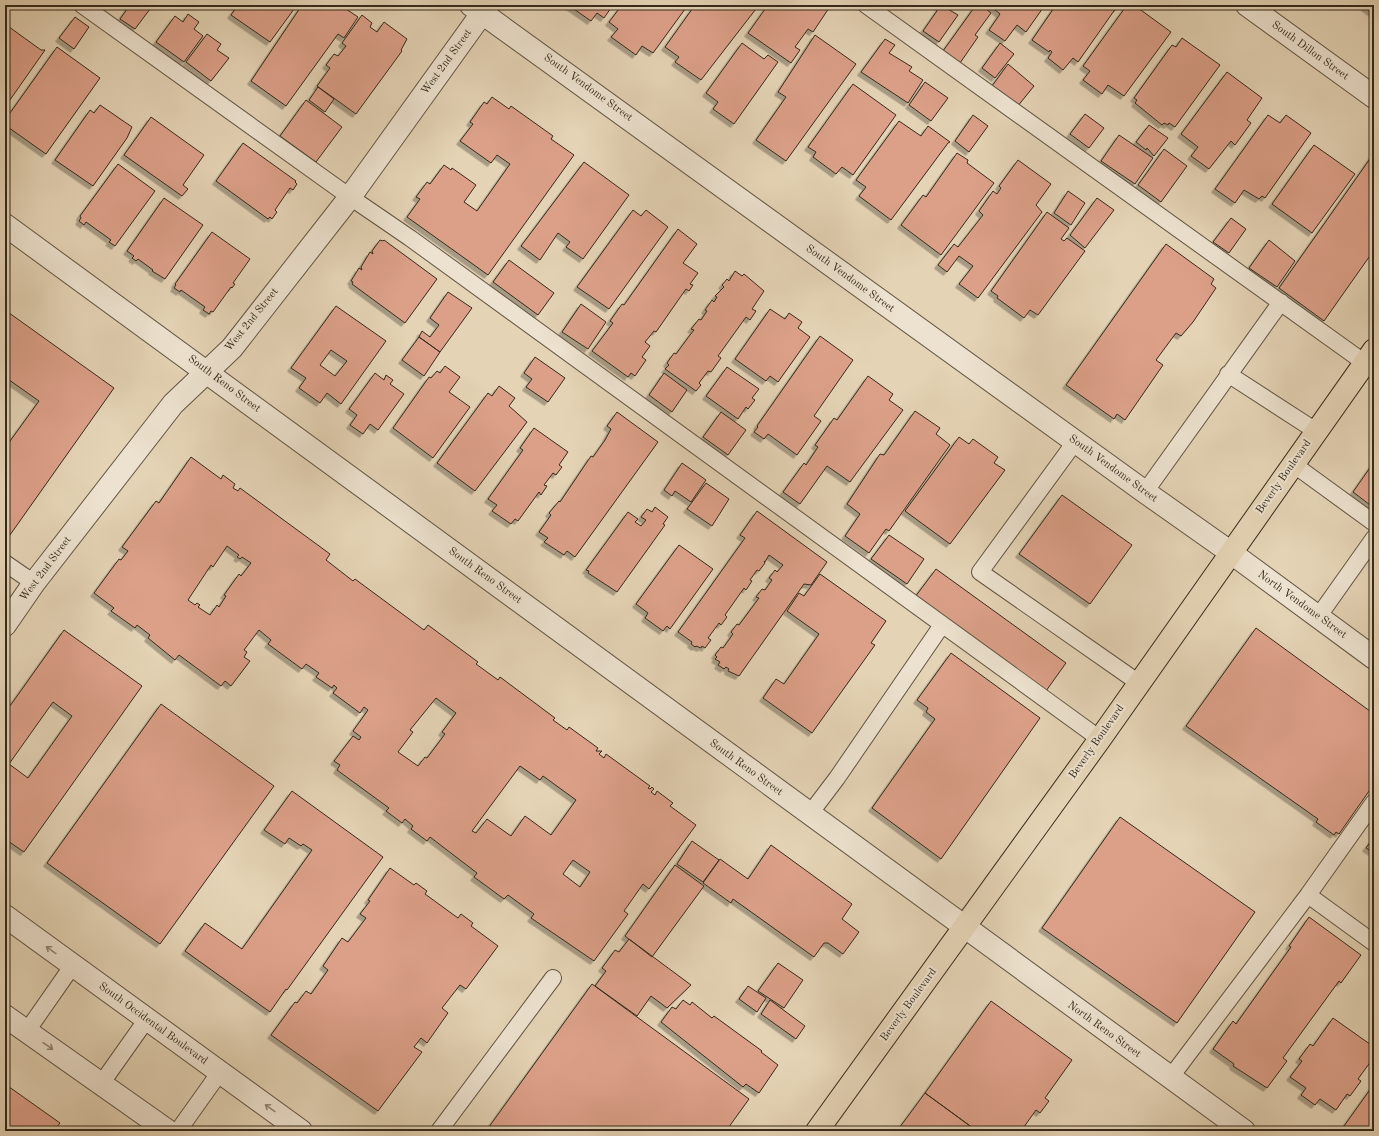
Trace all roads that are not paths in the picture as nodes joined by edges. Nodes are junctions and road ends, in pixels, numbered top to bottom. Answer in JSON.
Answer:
{"nodes":[{"id":1,"x":82,"y":5,"type":"edge"},
{"id":2,"x":866,"y":5,"type":"edge"},
{"id":3,"x":1247,"y":5,"type":"edge"},
{"id":4,"x":481,"y":7,"type":"edge"},
{"id":5,"x":1374,"y":98,"type":"edge"},
{"id":6,"x":350,"y":197,"type":"junction"},
{"id":7,"x":5,"y":225,"type":"edge"},
{"id":8,"x":1281,"y":302,"type":"junction"},
{"id":9,"x":1370,"y":357,"type":"edge"},
{"id":10,"x":208,"y":372,"type":"junction"},
{"id":11,"x":1228,"y":374,"type":"junction"},
{"id":12,"x":1316,"y":432,"type":"junction"},
{"id":13,"x":1075,"y":442,"type":"junction"},
{"id":14,"x":1293,"y":464,"type":"junction"},
{"id":15,"x":1145,"y":492,"type":"junction"},
{"id":16,"x":1374,"y":523,"type":"edge"},
{"id":17,"x":1374,"y":538,"type":"edge"},
{"id":18,"x":1230,"y":552,"type":"junction"},
{"id":19,"x":5,"y":563,"type":"edge"},
{"id":20,"x":34,"y":583,"type":"junction"},
{"id":21,"x":1318,"y":617,"type":"junction"},
{"id":22,"x":5,"y":625,"type":"edge"},
{"id":23,"x":942,"y":626,"type":"junction"},
{"id":24,"x":1374,"y":658,"type":"edge"},
{"id":25,"x":1138,"y":683,"type":"junction"},
{"id":26,"x":1100,"y":739,"type":"junction"},
{"id":27,"x":1374,"y":802,"type":"edge"},
{"id":28,"x":809,"y":815,"type":"junction"},
{"id":29,"x":1308,"y":895,"type":"junction"},
{"id":30,"x":5,"y":916,"type":"edge"},
{"id":31,"x":964,"y":928,"type":"junction"},
{"id":32,"x":1374,"y":943,"type":"edge"},
{"id":33,"x":73,"y":965,"type":"junction"},
{"id":34,"x":552,"y":978,"type":"dead end"},
{"id":35,"x":5,"y":1016,"type":"edge"},
{"id":36,"x":147,"y":1019,"type":"junction"},
{"id":37,"x":27,"y":1031,"type":"junction"},
{"id":38,"x":220,"y":1072,"type":"junction"},
{"id":39,"x":1170,"y":1078,"type":"junction"},
{"id":40,"x":101,"y":1084,"type":"junction"},
{"id":41,"x":168,"y":1131,"type":"edge"},
{"id":42,"x":178,"y":1131,"type":"edge"},
{"id":43,"x":301,"y":1131,"type":"edge"},
{"id":44,"x":439,"y":1131,"type":"edge"},
{"id":45,"x":817,"y":1131,"type":"edge"},
{"id":46,"x":1244,"y":1131,"type":"edge"}],
"edges":[{"from":1,"to":6,"type":"lane"},
{"from":2,"to":8,"type":"lane"},
{"from":3,"to":5,"type":"street","name":"South Dillon Street"},
{"from":4,"to":6,"type":"street","name":"West 2nd Street"},
{"from":4,"to":13,"type":"street","name":"South Vendome Street"},
{"from":6,"to":10,"type":"street","name":"West 2nd Street"},
{"from":6,"to":23,"type":"lane"},
{"from":7,"to":10,"type":"street","name":"South Reno Street"},
{"from":8,"to":9,"type":"lane"},
{"from":8,"to":11,"type":"lane"},
{"from":9,"to":12,"type":"main road","name":"Beverly Boulevard"},
{"from":10,"to":20,"type":"street","name":"West 2nd Street"},
{"from":10,"to":28,"type":"street","name":"South Reno Street"},
{"from":11,"to":12,"type":"lane"},
{"from":11,"to":15,"type":"lane"},
{"from":12,"to":14,"type":"main road","name":"Beverly Boulevard"},
{"from":13,"to":15,"type":"street","name":"South Vendome Street"},
{"from":13,"to":25,"type":"lane"},
{"from":14,"to":16,"type":"lane"},
{"from":14,"to":18,"type":"main road","name":"Beverly Boulevard"},
{"from":15,"to":18,"type":"street","name":"South Vendome Street"},
{"from":17,"to":21,"type":"lane"},
{"from":18,"to":21,"type":"street","name":"North Vendome Street"},
{"from":18,"to":25,"type":"main road","name":"Beverly Boulevard"},
{"from":19,"to":20,"type":"lane"},
{"from":20,"to":22,"type":"street","name":"West 2nd Street"},
{"from":21,"to":24,"type":"street","name":"North Vendome Street"},
{"from":23,"to":26,"type":"lane"},
{"from":23,"to":28,"type":"lane"},
{"from":25,"to":26,"type":"main road","name":"Beverly Boulevard"},
{"from":26,"to":31,"type":"main road","name":"Beverly Boulevard"},
{"from":27,"to":29,"type":"lane"},
{"from":28,"to":31,"type":"street","name":"South Reno Street"},
{"from":29,"to":32,"type":"lane"},
{"from":29,"to":39,"type":"lane"},
{"from":33,"to":30,"type":"street","name":"South Occidental Boulevard","one_way":true},
{"from":31,"to":39,"type":"street","name":"North Reno Street"},
{"from":31,"to":45,"type":"main road","name":"Beverly Boulevard"},
{"from":33,"to":36,"type":"street","name":"South Occidental Boulevard"},
{"from":33,"to":37,"type":"lane"},
{"from":34,"to":44,"type":"lane"},
{"from":35,"to":37,"type":"street"},
{"from":36,"to":38,"type":"street","name":"South Occidental Boulevard"},
{"from":36,"to":40,"type":"lane"},
{"from":37,"to":40,"type":"street","one_way":true},
{"from":38,"to":42,"type":"lane"},
{"from":43,"to":38,"type":"street","name":"South Occidental Boulevard","one_way":true},
{"from":39,"to":46,"type":"street","name":"North Reno Street"},
{"from":40,"to":41,"type":"street"}]}
